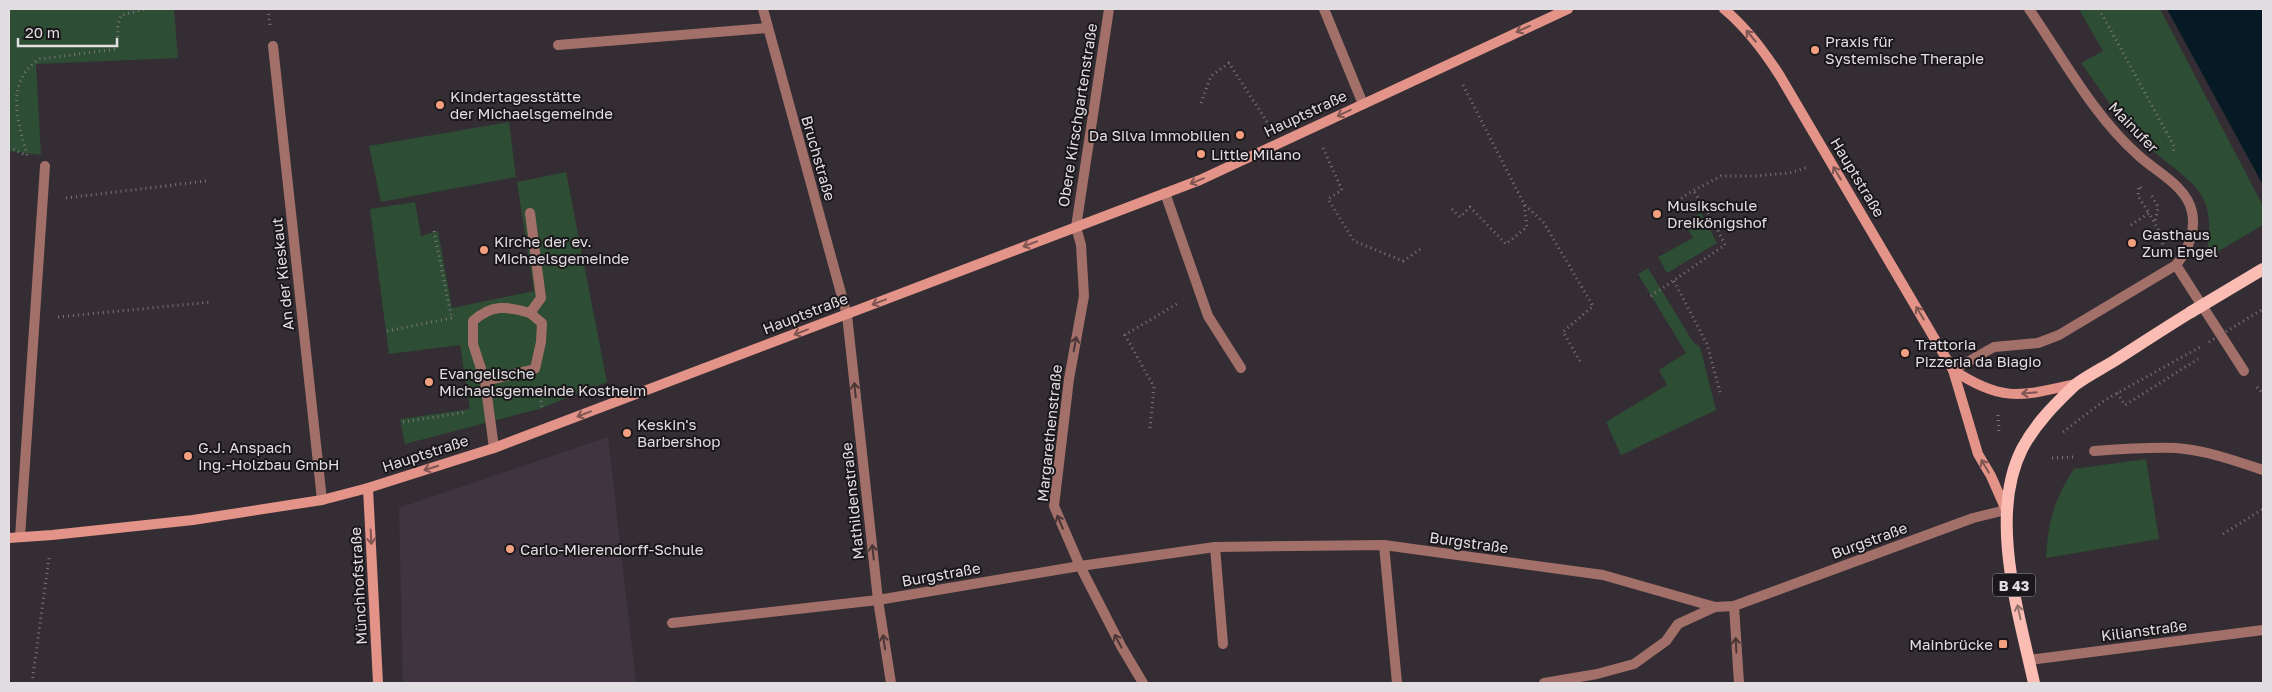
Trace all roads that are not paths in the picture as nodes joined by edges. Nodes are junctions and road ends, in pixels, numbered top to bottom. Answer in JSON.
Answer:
{"nodes":[{"id":1,"x":763,"y":9,"type":"edge"},
{"id":2,"x":1109,"y":9,"type":"edge"},
{"id":3,"x":1324,"y":9,"type":"edge"},
{"id":4,"x":1564,"y":9,"type":"edge"},
{"id":5,"x":1724,"y":9,"type":"edge"},
{"id":6,"x":2029,"y":9,"type":"edge"},
{"id":7,"x":767,"y":28,"type":"junction"},
{"id":8,"x":558,"y":45,"type":"dead end"},
{"id":9,"x":273,"y":46,"type":"dead end"},
{"id":10,"x":1363,"y":104,"type":"junction"},
{"id":11,"x":45,"y":166,"type":"dead end"},
{"id":12,"x":1165,"y":193,"type":"junction"},
{"id":13,"x":530,"y":213,"type":"dead end"},
{"id":14,"x":1076,"y":226,"type":"junction"},
{"id":15,"x":2176,"y":265,"type":"junction"},
{"id":16,"x":2263,"y":269,"type":"edge"},
{"id":17,"x":530,"y":313,"type":"junction"},
{"id":18,"x":847,"y":315,"type":"junction"},
{"id":19,"x":1241,"y":368,"type":"dead end"},
{"id":20,"x":1954,"y":370,"type":"junction"},
{"id":21,"x":2244,"y":371,"type":"dead end"},
{"id":22,"x":484,"y":381,"type":"junction"},
{"id":23,"x":2077,"y":384,"type":"junction"},
{"id":24,"x":494,"y":448,"type":"junction"},
{"id":25,"x":2094,"y":452,"type":"dead end"},
{"id":26,"x":2263,"y":470,"type":"edge"},
{"id":27,"x":368,"y":488,"type":"junction"},
{"id":28,"x":322,"y":500,"type":"junction"},
{"id":29,"x":2006,"y":510,"type":"junction"},
{"id":30,"x":20,"y":537,"type":"junction"},
{"id":31,"x":9,"y":538,"type":"edge"},
{"id":32,"x":1384,"y":545,"type":"junction"},
{"id":33,"x":1215,"y":547,"type":"junction"},
{"id":34,"x":1080,"y":566,"type":"junction"},
{"id":35,"x":878,"y":600,"type":"junction"},
{"id":36,"x":1734,"y":606,"type":"junction"},
{"id":37,"x":1714,"y":607,"type":"junction"},
{"id":38,"x":672,"y":623,"type":"dead end"},
{"id":39,"x":2263,"y":630,"type":"edge"},
{"id":40,"x":1223,"y":644,"type":"dead end"},
{"id":41,"x":2029,"y":660,"type":"junction"},
{"id":42,"x":378,"y":683,"type":"edge"},
{"id":43,"x":891,"y":683,"type":"edge"},
{"id":44,"x":1143,"y":683,"type":"edge"},
{"id":45,"x":1397,"y":683,"type":"edge"},
{"id":46,"x":1544,"y":683,"type":"edge"},
{"id":47,"x":1739,"y":683,"type":"edge"},
{"id":48,"x":2034,"y":683,"type":"edge"}],
"edges":[{"from":1,"to":7,"type":"street","name":"Bruchstraße"},
{"from":2,"to":14,"type":"street","name":"Obere Kirschgartenstraße"},
{"from":3,"to":10,"type":"street"},
{"from":4,"to":10,"type":"street","name":"Hauptstraße","one_way":true},
{"from":20,"to":5,"type":"street","name":"Hauptstraße","one_way":true},
{"from":6,"to":15,"type":"street","name":"Mainufer"},
{"from":7,"to":8,"type":"street"},
{"from":7,"to":18,"type":"street","name":"Bruchstraße"},
{"from":9,"to":28,"type":"street","name":"An der Kieskaut"},
{"from":10,"to":12,"type":"street","name":"Hauptstraße","one_way":true},
{"from":11,"to":30,"type":"street"},
{"from":12,"to":14,"type":"street","name":"Hauptstraße"},
{"from":12,"to":19,"type":"street"},
{"from":13,"to":17,"type":"street"},
{"from":14,"to":18,"type":"street","name":"Hauptstraße","one_way":true},
{"from":34,"to":14,"type":"street","name":"Margarethenstraße","one_way":true},
{"from":15,"to":20,"type":"street","name":"Mainufer"},
{"from":15,"to":21,"type":"street"},
{"from":16,"to":23,"type":"main road","name":"Hauptstraße","number":"B 43","bridge":true},
{"from":17,"to":22,"type":"street"},
{"from":17,"to":22,"type":"street"},
{"from":18,"to":24,"type":"street","name":"Hauptstraße","one_way":true},
{"from":35,"to":18,"type":"street","name":"Mathildenstraße","one_way":true},
{"from":23,"to":20,"type":"street","name":"Hauptstraße","one_way":true},
{"from":29,"to":20,"type":"street","name":"Hauptstraße","one_way":true},
{"from":22,"to":24,"type":"street"},
{"from":23,"to":29,"type":"main road","name":"Hauptstraße","number":"B 43"},
{"from":24,"to":27,"type":"street","name":"Hauptstraße","one_way":true},
{"from":25,"to":26,"type":"street"},
{"from":27,"to":28,"type":"street","name":"Hauptstraße"},
{"from":27,"to":42,"type":"street","name":"Münchhofstraße","one_way":true},
{"from":28,"to":30,"type":"street","name":"Hauptstraße"},
{"from":29,"to":36,"type":"street","name":"Burgstraße"},
{"from":41,"to":29,"type":"main road","name":"Hauptstraße","number":"B 43","one_way":true},
{"from":30,"to":31,"type":"street","name":"Hauptstraße"},
{"from":32,"to":33,"type":"street","name":"Burgstraße"},
{"from":32,"to":37,"type":"street","name":"Burgstraße"},
{"from":32,"to":45,"type":"street"},
{"from":33,"to":34,"type":"street","name":"Burgstraße"},
{"from":33,"to":40,"type":"street"},
{"from":34,"to":35,"type":"street","name":"Burgstraße"},
{"from":44,"to":34,"type":"street","name":"Margarethenstraße","one_way":true},
{"from":35,"to":38,"type":"street","name":"Burgstraße"},
{"from":43,"to":35,"type":"street","name":"Mathildenstraße","one_way":true},
{"from":36,"to":37,"type":"street","name":"Burgstraße"},
{"from":47,"to":36,"type":"street","one_way":true},
{"from":37,"to":46,"type":"street","name":"Burgstraße"},
{"from":39,"to":41,"type":"street","name":"Kilianstraße"},
{"from":41,"to":48,"type":"main road","name":"Hauptstraße","number":"B 43"}]}
